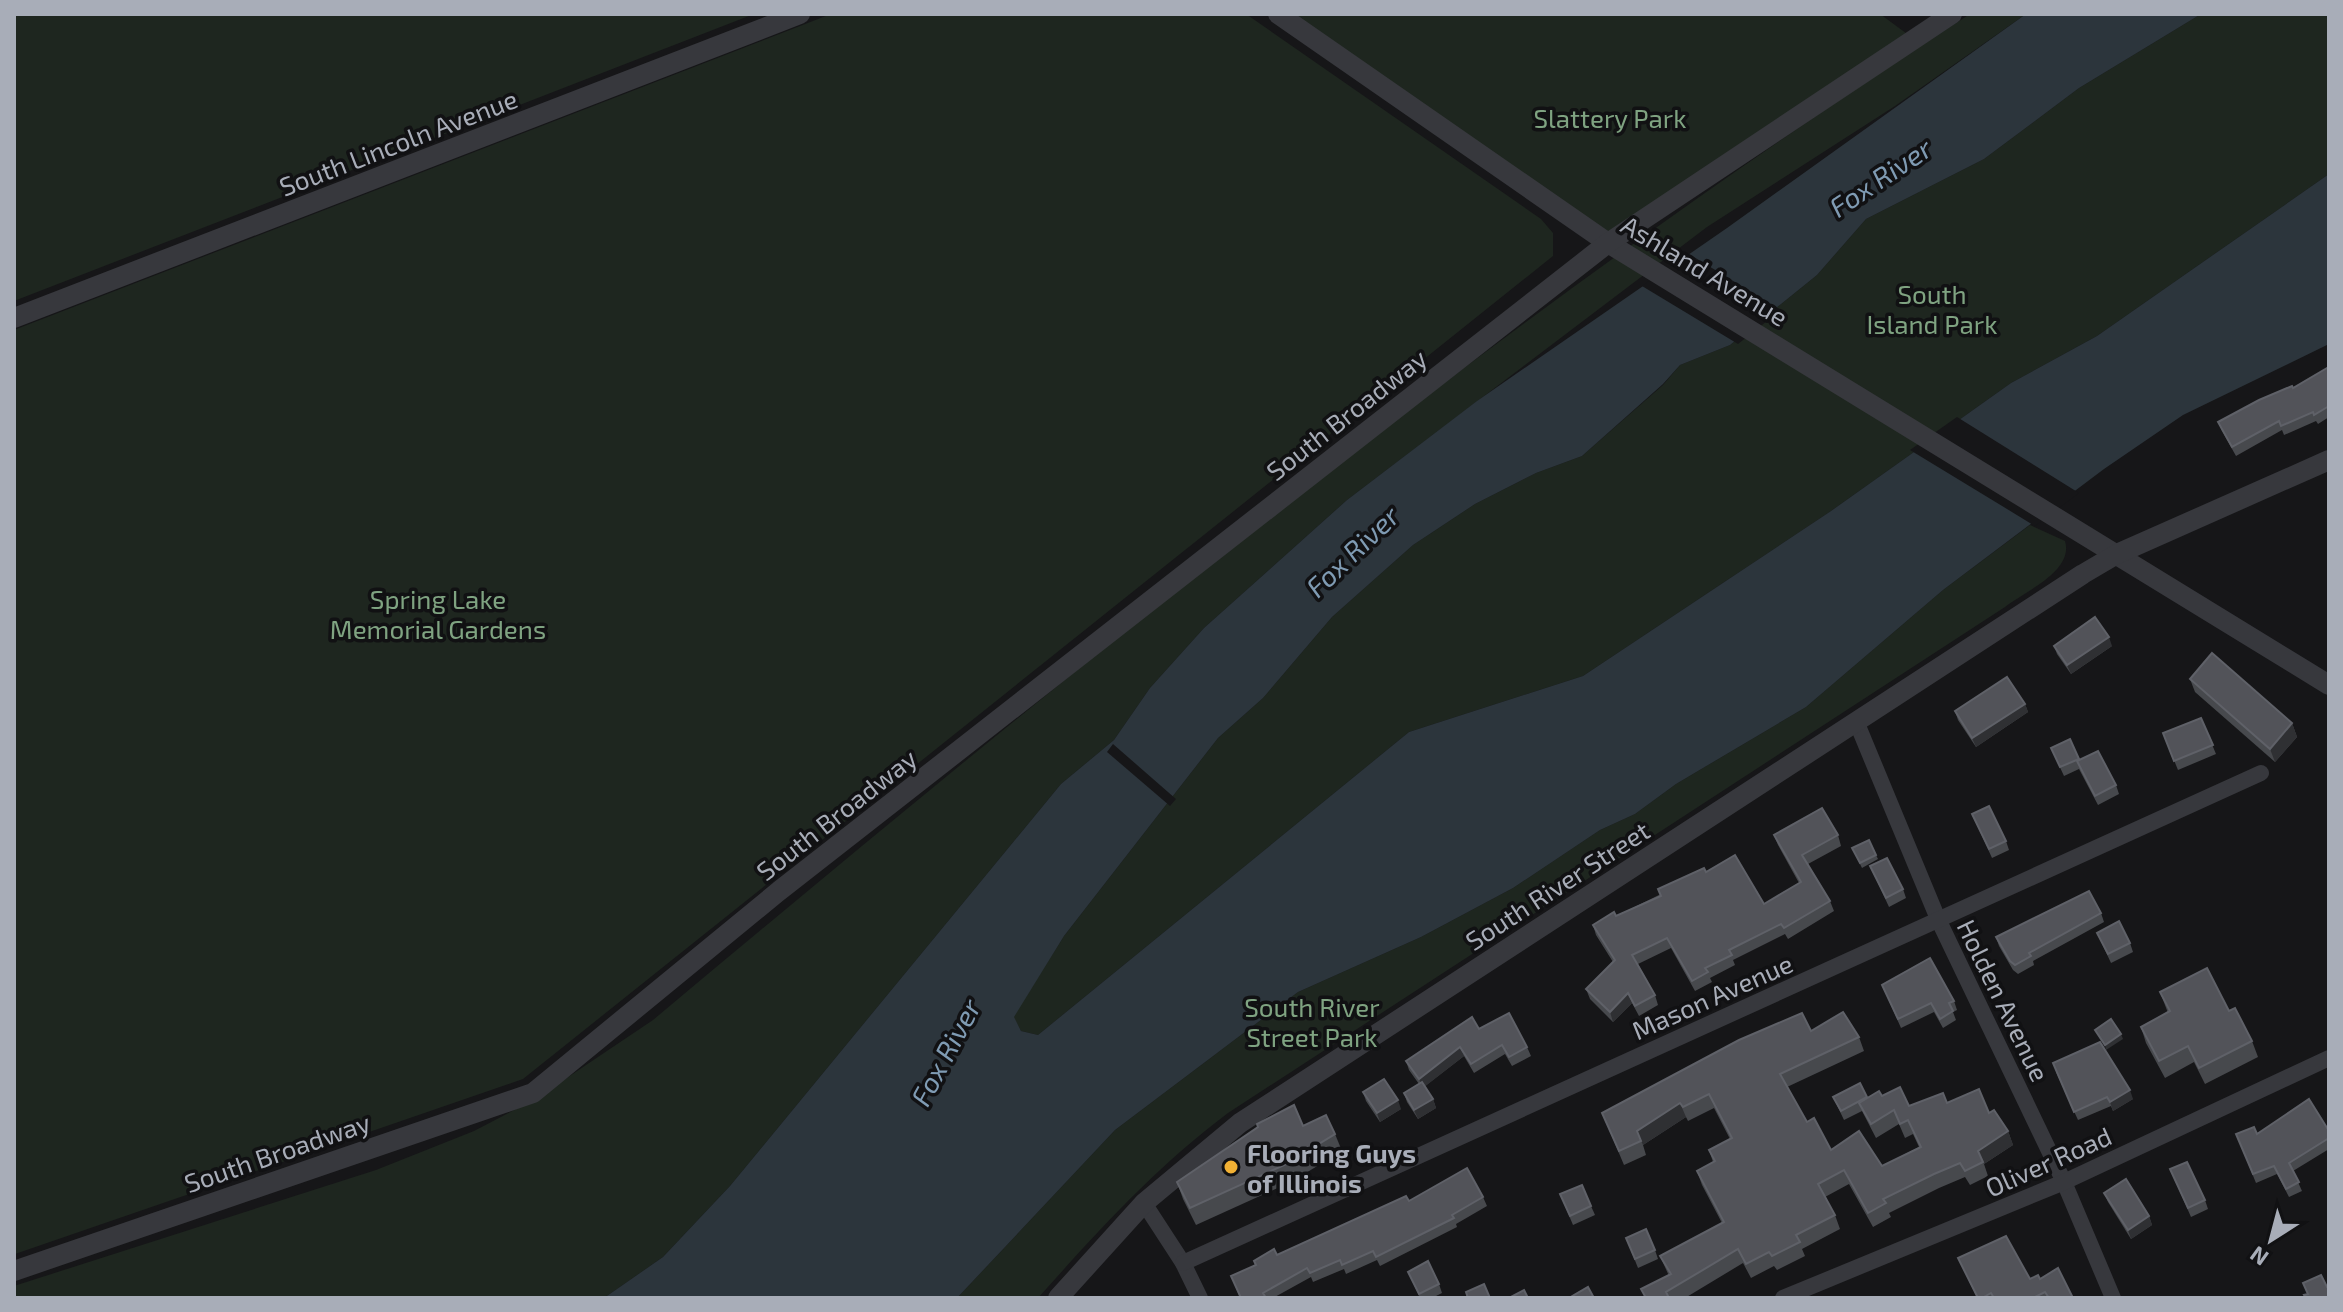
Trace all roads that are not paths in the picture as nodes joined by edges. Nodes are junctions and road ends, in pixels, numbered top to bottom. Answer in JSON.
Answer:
{"nodes":[{"id":1,"x":800,"y":14,"type":"edge"},
{"id":2,"x":1278,"y":14,"type":"edge"},
{"id":3,"x":1952,"y":14,"type":"edge"},
{"id":4,"x":1608,"y":243,"type":"junction"},
{"id":5,"x":14,"y":318,"type":"edge"},
{"id":6,"x":2329,"y":460,"type":"edge"},
{"id":7,"x":2117,"y":554,"type":"junction"},
{"id":8,"x":2329,"y":685,"type":"edge"},
{"id":9,"x":1856,"y":721,"type":"junction"},
{"id":10,"x":2261,"y":773,"type":"dead end"},
{"id":11,"x":1938,"y":919,"type":"junction"},
{"id":12,"x":2329,"y":1058,"type":"edge"},
{"id":13,"x":2064,"y":1182,"type":"junction"},
{"id":14,"x":1144,"y":1203,"type":"junction"},
{"id":15,"x":1183,"y":1263,"type":"junction"},
{"id":16,"x":14,"y":1271,"type":"edge"},
{"id":17,"x":1058,"y":1298,"type":"edge"},
{"id":18,"x":1200,"y":1298,"type":"edge"},
{"id":19,"x":1783,"y":1298,"type":"edge"},
{"id":20,"x":2113,"y":1298,"type":"edge"}],
"edges":[{"from":1,"to":5,"type":"street","name":"South Lincoln Avenue"},
{"from":2,"to":4,"type":"street","name":"Ashland Avenue"},
{"from":3,"to":4,"type":"street","name":"South Broadway"},
{"from":4,"to":7,"type":"street","name":"Ashland Avenue"},
{"from":4,"to":16,"type":"street","name":"South Broadway"},
{"from":6,"to":7,"type":"street","name":"South River Street"},
{"from":7,"to":8,"type":"street","name":"Ashland Avenue"},
{"from":7,"to":9,"type":"street","name":"South River Street"},
{"from":9,"to":11,"type":"street","name":"Holden Avenue"},
{"from":9,"to":14,"type":"street","name":"South River Street"},
{"from":10,"to":11,"type":"street","name":"Mason Avenue"},
{"from":11,"to":13,"type":"street","name":"Holden Avenue"},
{"from":11,"to":15,"type":"street","name":"Mason Avenue"},
{"from":12,"to":13,"type":"street","name":"Oliver Road"},
{"from":13,"to":19,"type":"street","name":"Oliver Road"},
{"from":13,"to":20,"type":"street","name":"Holden Avenue"},
{"from":14,"to":15,"type":"street"},
{"from":14,"to":17,"type":"street","name":"South River Street"},
{"from":15,"to":18,"type":"street"}]}
